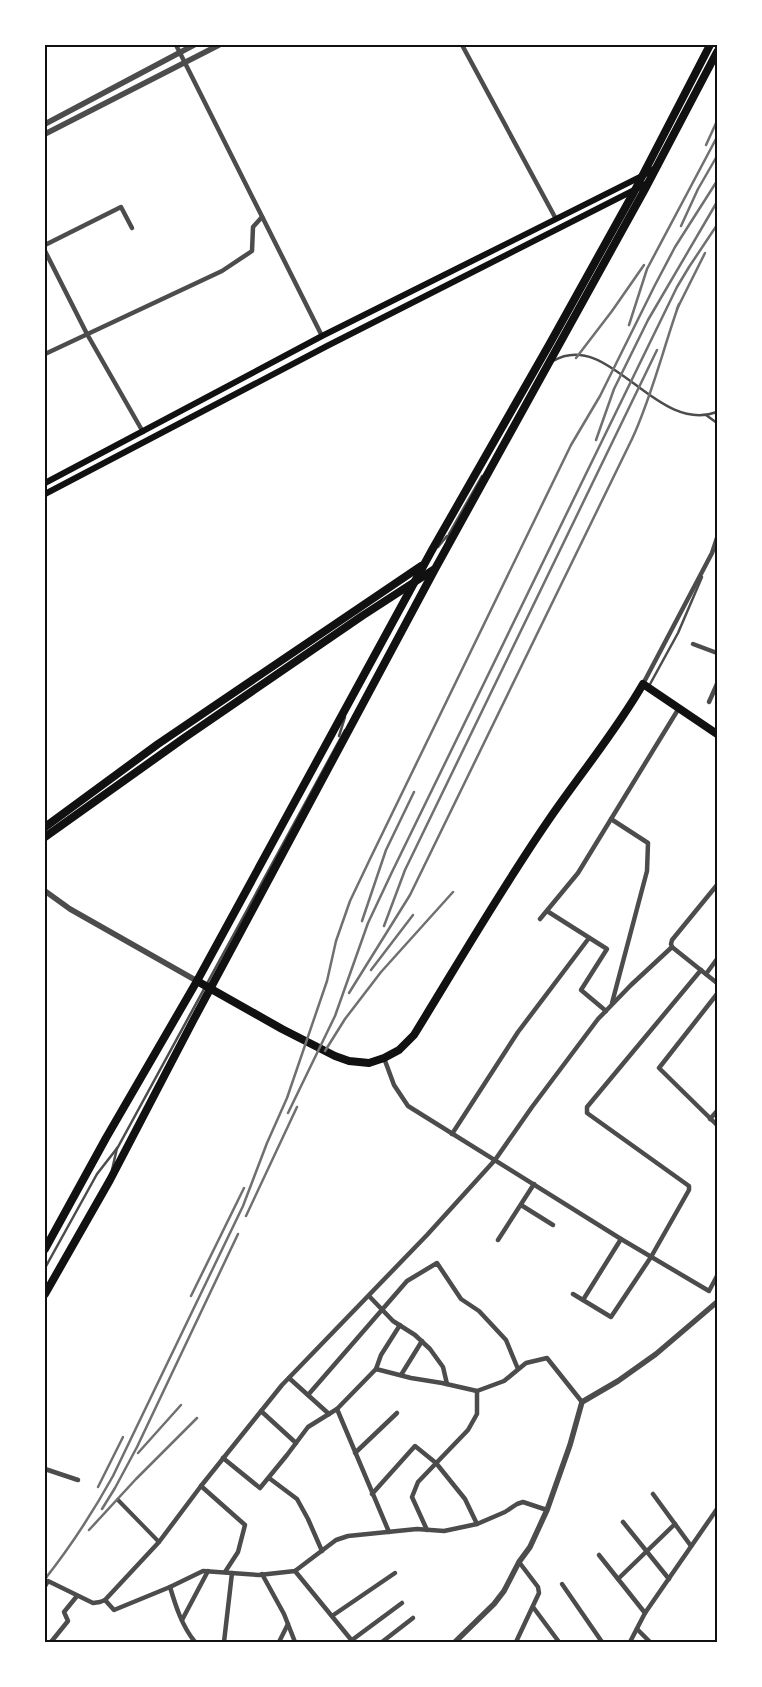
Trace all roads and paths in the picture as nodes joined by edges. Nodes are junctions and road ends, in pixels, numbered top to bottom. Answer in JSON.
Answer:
{"nodes":[{"id":1,"x":176,"y":45,"type":"edge"},
{"id":2,"x":194,"y":45,"type":"edge"},
{"id":3,"x":219,"y":45,"type":"edge"},
{"id":4,"x":462,"y":45,"type":"edge"},
{"id":5,"x":710,"y":45,"type":"edge"},
{"id":6,"x":180,"y":52,"type":"junction"},
{"id":7,"x":717,"y":52,"type":"edge"},
{"id":8,"x":185,"y":63,"type":"junction"},
{"id":9,"x":45,"y":124,"type":"edge"},
{"id":10,"x":45,"y":134,"type":"edge"},
{"id":11,"x":656,"y":167,"type":"junction"},
{"id":12,"x":642,"y":176,"type":"junction"},
{"id":13,"x":648,"y":183,"type":"junction"},
{"id":14,"x":634,"y":192,"type":"junction"},
{"id":15,"x":262,"y":217,"type":"junction"},
{"id":16,"x":556,"y":220,"type":"junction"},
{"id":17,"x":132,"y":228,"type":"dead end"},
{"id":18,"x":45,"y":245,"type":"edge"},
{"id":19,"x":45,"y":251,"type":"edge"},
{"id":20,"x":86,"y":334,"type":"junction"},
{"id":21,"x":322,"y":336,"type":"junction"},
{"id":22,"x":327,"y":346,"type":"junction"},
{"id":23,"x":45,"y":354,"type":"edge"},
{"id":24,"x":717,"y":412,"type":"edge"},
{"id":25,"x":706,"y":415,"type":"junction"},
{"id":26,"x":717,"y":423,"type":"edge"},
{"id":27,"x":144,"y":432,"type":"junction"},
{"id":28,"x":45,"y":484,"type":"edge"},
{"id":29,"x":45,"y":494,"type":"edge"},
{"id":30,"x":449,"y":534,"type":"junction"},
{"id":31,"x":717,"y":539,"type":"edge"},
{"id":32,"x":424,"y":564,"type":"junction"},
{"id":33,"x":435,"y":569,"type":"junction"},
{"id":34,"x":415,"y":582,"type":"junction"},
{"id":35,"x":360,"y":613,"type":"junction"},
{"id":36,"x":693,"y":644,"type":"dead end"},
{"id":37,"x":717,"y":653,"type":"edge"},
{"id":38,"x":717,"y":684,"type":"edge"},
{"id":39,"x":646,"y":685,"type":"junction"},
{"id":40,"x":709,"y":702,"type":"dead end"},
{"id":41,"x":679,"y":708,"type":"junction"},
{"id":42,"x":716,"y":732,"type":"edge"},
{"id":43,"x":338,"y":740,"type":"junction"},
{"id":44,"x":612,"y":819,"type":"junction"},
{"id":45,"x":45,"y":827,"type":"edge"},
{"id":46,"x":45,"y":837,"type":"edge"},
{"id":47,"x":717,"y":885,"type":"edge"},
{"id":48,"x":45,"y":891,"type":"edge"},
{"id":49,"x":547,"y":911,"type":"junction"},
{"id":50,"x":540,"y":919,"type":"dead end"},
{"id":51,"x":589,"y":938,"type":"junction"},
{"id":52,"x":672,"y":947,"type":"junction"},
{"id":53,"x":717,"y":959,"type":"edge"},
{"id":54,"x":701,"y":970,"type":"junction"},
{"id":55,"x":706,"y":974,"type":"junction"},
{"id":56,"x":197,"y":981,"type":"junction"},
{"id":57,"x":717,"y":983,"type":"edge"},
{"id":58,"x":210,"y":989,"type":"junction"},
{"id":59,"x":717,"y":994,"type":"edge"},
{"id":60,"x":612,"y":1005,"type":"junction"},
{"id":61,"x":606,"y":1011,"type":"junction"},
{"id":62,"x":384,"y":1058,"type":"junction"},
{"id":63,"x":717,"y":1111,"type":"edge"},
{"id":64,"x":710,"y":1119,"type":"junction"},
{"id":65,"x":717,"y":1125,"type":"edge"},
{"id":66,"x":452,"y":1134,"type":"junction"},
{"id":67,"x":118,"y":1147,"type":"junction"},
{"id":68,"x":494,"y":1160,"type":"junction"},
{"id":69,"x":534,"y":1184,"type":"junction"},
{"id":70,"x":521,"y":1205,"type":"junction"},
{"id":71,"x":553,"y":1225,"type":"dead end"},
{"id":72,"x":621,"y":1239,"type":"junction"},
{"id":73,"x":498,"y":1240,"type":"dead end"},
{"id":74,"x":45,"y":1250,"type":"edge"},
{"id":75,"x":651,"y":1257,"type":"junction"},
{"id":76,"x":45,"y":1268,"type":"edge"},
{"id":77,"x":717,"y":1276,"type":"edge"},
{"id":78,"x":45,"y":1293,"type":"edge"},
{"id":79,"x":573,"y":1294,"type":"dead end"},
{"id":80,"x":369,"y":1296,"type":"junction"},
{"id":81,"x":583,"y":1300,"type":"junction"},
{"id":82,"x":717,"y":1302,"type":"edge"},
{"id":83,"x":382,"y":1309,"type":"junction"},
{"id":84,"x":400,"y":1325,"type":"junction"},
{"id":85,"x":422,"y":1341,"type":"junction"},
{"id":86,"x":376,"y":1369,"type":"junction"},
{"id":87,"x":518,"y":1370,"type":"junction"},
{"id":88,"x":401,"y":1375,"type":"junction"},
{"id":89,"x":289,"y":1378,"type":"junction"},
{"id":90,"x":447,"y":1384,"type":"junction"},
{"id":91,"x":477,"y":1391,"type":"junction"},
{"id":92,"x":308,"y":1394,"type":"junction"},
{"id":93,"x":582,"y":1402,"type":"junction"},
{"id":94,"x":337,"y":1410,"type":"junction"},
{"id":95,"x":261,"y":1411,"type":"junction"},
{"id":96,"x":397,"y":1413,"type":"dead end"},
{"id":97,"x":329,"y":1414,"type":"junction"},
{"id":98,"x":296,"y":1443,"type":"junction"},
{"id":99,"x":355,"y":1453,"type":"junction"},
{"id":100,"x":223,"y":1458,"type":"junction"},
{"id":101,"x":436,"y":1463,"type":"junction"},
{"id":102,"x":45,"y":1469,"type":"edge"},
{"id":103,"x":269,"y":1478,"type":"junction"},
{"id":104,"x":78,"y":1480,"type":"dead end"},
{"id":105,"x":201,"y":1486,"type":"junction"},
{"id":106,"x":372,"y":1494,"type":"junction"},
{"id":107,"x":653,"y":1494,"type":"dead end"},
{"id":108,"x":118,"y":1500,"type":"dead end"},
{"id":109,"x":717,"y":1509,"type":"edge"},
{"id":110,"x":547,"y":1510,"type":"junction"},
{"id":111,"x":623,"y":1522,"type":"dead end"},
{"id":112,"x":477,"y":1524,"type":"junction"},
{"id":113,"x":676,"y":1524,"type":"junction"},
{"id":114,"x":427,"y":1530,"type":"junction"},
{"id":115,"x":389,"y":1532,"type":"junction"},
{"id":116,"x":159,"y":1542,"type":"junction"},
{"id":117,"x":691,"y":1546,"type":"junction"},
{"id":118,"x":322,"y":1551,"type":"junction"},
{"id":119,"x":647,"y":1551,"type":"junction"},
{"id":120,"x":599,"y":1555,"type":"dead end"},
{"id":121,"x":519,"y":1562,"type":"junction"},
{"id":122,"x":208,"y":1571,"type":"junction"},
{"id":123,"x":295,"y":1571,"type":"junction"},
{"id":124,"x":225,"y":1572,"type":"junction"},
{"id":125,"x":232,"y":1573,"type":"junction"},
{"id":126,"x":395,"y":1573,"type":"dead end"},
{"id":127,"x":262,"y":1574,"type":"junction"},
{"id":128,"x":618,"y":1579,"type":"junction"},
{"id":129,"x":668,"y":1579,"type":"junction"},
{"id":130,"x":562,"y":1584,"type":"dead end"},
{"id":131,"x":45,"y":1586,"type":"edge"},
{"id":132,"x":170,"y":1588,"type":"junction"},
{"id":133,"x":77,"y":1596,"type":"junction"},
{"id":134,"x":105,"y":1600,"type":"junction"},
{"id":135,"x":402,"y":1603,"type":"dead end"},
{"id":136,"x":533,"y":1607,"type":"junction"},
{"id":137,"x":645,"y":1613,"type":"junction"},
{"id":138,"x":332,"y":1616,"type":"junction"},
{"id":139,"x":413,"y":1618,"type":"dead end"},
{"id":140,"x":182,"y":1620,"type":"junction"},
{"id":141,"x":288,"y":1624,"type":"junction"},
{"id":142,"x":637,"y":1629,"type":"junction"},
{"id":143,"x":353,"y":1641,"type":"edge"},
{"id":144,"x":518,"y":1641,"type":"edge"},
{"id":145,"x":51,"y":1642,"type":"edge"},
{"id":146,"x":196,"y":1642,"type":"edge"},
{"id":147,"x":225,"y":1642,"type":"edge"},
{"id":148,"x":279,"y":1642,"type":"edge"},
{"id":149,"x":295,"y":1642,"type":"edge"},
{"id":150,"x":382,"y":1642,"type":"edge"},
{"id":151,"x":455,"y":1642,"type":"edge"},
{"id":152,"x":559,"y":1642,"type":"edge"},
{"id":153,"x":602,"y":1642,"type":"edge"},
{"id":154,"x":630,"y":1642,"type":"edge"},
{"id":155,"x":650,"y":1642,"type":"edge"}],
"edges":[{"from":1,"to":6,"type":"street"},
{"from":2,"to":6,"type":"street"},
{"from":3,"to":8,"type":"street"},
{"from":4,"to":16,"type":"street"},
{"from":5,"to":12,"type":"main road"},
{"from":6,"to":8,"type":"street"},
{"from":6,"to":9,"type":"street"},
{"from":7,"to":11,"type":"main road"},
{"from":8,"to":10,"type":"street"},
{"from":8,"to":15,"type":"street"},
{"from":11,"to":12,"type":"main road"},
{"from":11,"to":13,"type":"main road"},
{"from":12,"to":14,"type":"main road"},
{"from":12,"to":16,"type":"main road"},
{"from":13,"to":14,"type":"main road"},
{"from":13,"to":33,"type":"main road"},
{"from":14,"to":22,"type":"main road"},
{"from":14,"to":32,"type":"main road"},
{"from":15,"to":20,"type":"street"},
{"from":15,"to":21,"type":"street"},
{"from":16,"to":21,"type":"main road"},
{"from":17,"to":18,"type":"street"},
{"from":19,"to":20,"type":"street"},
{"from":20,"to":23,"type":"street"},
{"from":20,"to":27,"type":"street"},
{"from":21,"to":22,"type":"main road"},
{"from":21,"to":27,"type":"main road"},
{"from":22,"to":29,"type":"main road"},
{"from":24,"to":25,"type":"lane"},
{"from":25,"to":26,"type":"lane"},
{"from":25,"to":30,"type":"lane"},
{"from":27,"to":28,"type":"main road"},
{"from":30,"to":43,"type":"lane"},
{"from":30,"to":43,"type":"lane"},
{"from":31,"to":39,"type":"street"},
{"from":31,"to":39,"type":"lane"},
{"from":32,"to":34,"type":"main road"},
{"from":32,"to":35,"type":"main road"},
{"from":33,"to":34,"type":"main road"},
{"from":33,"to":58,"type":"main road"},
{"from":34,"to":35,"type":"main road"},
{"from":34,"to":56,"type":"main road"},
{"from":35,"to":45,"type":"main road"},
{"from":35,"to":46,"type":"main road"},
{"from":36,"to":37,"type":"street"},
{"from":38,"to":40,"type":"street"},
{"from":39,"to":41,"type":"main road"},
{"from":39,"to":62,"type":"main road"},
{"from":41,"to":42,"type":"main road"},
{"from":41,"to":44,"type":"street"},
{"from":43,"to":67,"type":"lane"},
{"from":44,"to":49,"type":"street"},
{"from":44,"to":60,"type":"street"},
{"from":47,"to":52,"type":"street"},
{"from":48,"to":56,"type":"street"},
{"from":49,"to":50,"type":"street"},
{"from":49,"to":51,"type":"street"},
{"from":51,"to":61,"type":"street"},
{"from":51,"to":66,"type":"street"},
{"from":52,"to":54,"type":"street"},
{"from":52,"to":60,"type":"street"},
{"from":53,"to":55,"type":"street"},
{"from":54,"to":55,"type":"street"},
{"from":54,"to":75,"type":"street"},
{"from":55,"to":57,"type":"street"},
{"from":56,"to":58,"type":"main road"},
{"from":56,"to":74,"type":"main road"},
{"from":58,"to":62,"type":"main road"},
{"from":58,"to":78,"type":"main road"},
{"from":59,"to":64,"type":"street"},
{"from":60,"to":61,"type":"street"},
{"from":61,"to":68,"type":"street"},
{"from":62,"to":66,"type":"street"},
{"from":63,"to":64,"type":"street"},
{"from":64,"to":65,"type":"street"},
{"from":66,"to":68,"type":"street"},
{"from":67,"to":76,"type":"lane"},
{"from":67,"to":78,"type":"lane"},
{"from":68,"to":69,"type":"street"},
{"from":68,"to":80,"type":"street"},
{"from":69,"to":70,"type":"street"},
{"from":69,"to":72,"type":"street"},
{"from":70,"to":71,"type":"street"},
{"from":70,"to":73,"type":"street"},
{"from":72,"to":75,"type":"street"},
{"from":72,"to":81,"type":"street"},
{"from":75,"to":77,"type":"street"},
{"from":75,"to":81,"type":"street"},
{"from":79,"to":81,"type":"street"},
{"from":80,"to":83,"type":"street"},
{"from":80,"to":89,"type":"street"},
{"from":82,"to":93,"type":"street"},
{"from":83,"to":84,"type":"street"},
{"from":83,"to":87,"type":"street"},
{"from":83,"to":92,"type":"street"},
{"from":84,"to":85,"type":"street"},
{"from":84,"to":86,"type":"street"},
{"from":85,"to":88,"type":"street"},
{"from":85,"to":90,"type":"street"},
{"from":86,"to":88,"type":"street"},
{"from":86,"to":94,"type":"street"},
{"from":87,"to":91,"type":"street"},
{"from":87,"to":93,"type":"street"},
{"from":88,"to":90,"type":"street"},
{"from":89,"to":92,"type":"street"},
{"from":89,"to":95,"type":"street"},
{"from":90,"to":91,"type":"street"},
{"from":91,"to":101,"type":"street"},
{"from":92,"to":97,"type":"street"},
{"from":93,"to":110,"type":"street"},
{"from":94,"to":97,"type":"street"},
{"from":94,"to":99,"type":"street"},
{"from":95,"to":98,"type":"street"},
{"from":95,"to":100,"type":"street"},
{"from":96,"to":99,"type":"street"},
{"from":97,"to":98,"type":"street"},
{"from":98,"to":103,"type":"street"},
{"from":99,"to":106,"type":"street"},
{"from":100,"to":103,"type":"street"},
{"from":100,"to":105,"type":"street"},
{"from":101,"to":106,"type":"street"},
{"from":101,"to":112,"type":"street"},
{"from":101,"to":114,"type":"street"},
{"from":102,"to":104,"type":"street"},
{"from":103,"to":118,"type":"street"},
{"from":105,"to":116,"type":"street"},
{"from":105,"to":124,"type":"street"},
{"from":106,"to":115,"type":"street"},
{"from":107,"to":113,"type":"street"},
{"from":108,"to":116,"type":"street"},
{"from":109,"to":117,"type":"street"},
{"from":110,"to":112,"type":"street"},
{"from":110,"to":121,"type":"street"},
{"from":111,"to":119,"type":"street"},
{"from":112,"to":114,"type":"street"},
{"from":113,"to":117,"type":"street"},
{"from":113,"to":119,"type":"street"},
{"from":114,"to":115,"type":"street"},
{"from":115,"to":118,"type":"street"},
{"from":116,"to":134,"type":"street"},
{"from":117,"to":129,"type":"street"},
{"from":118,"to":123,"type":"street"},
{"from":119,"to":128,"type":"street"},
{"from":119,"to":129,"type":"street"},
{"from":120,"to":128,"type":"street"},
{"from":121,"to":136,"type":"street"},
{"from":121,"to":151,"type":"street"},
{"from":122,"to":124,"type":"street"},
{"from":122,"to":132,"type":"street"},
{"from":122,"to":140,"type":"street"},
{"from":123,"to":127,"type":"street"},
{"from":123,"to":138,"type":"street"},
{"from":124,"to":125,"type":"street"},
{"from":125,"to":127,"type":"street"},
{"from":125,"to":147,"type":"street"},
{"from":126,"to":138,"type":"street"},
{"from":127,"to":141,"type":"street"},
{"from":128,"to":137,"type":"street"},
{"from":129,"to":137,"type":"street"},
{"from":130,"to":153,"type":"street"},
{"from":131,"to":133,"type":"street"},
{"from":132,"to":134,"type":"street"},
{"from":132,"to":140,"type":"street"},
{"from":133,"to":134,"type":"street"},
{"from":133,"to":145,"type":"street"},
{"from":135,"to":143,"type":"street"},
{"from":136,"to":144,"type":"street"},
{"from":136,"to":152,"type":"street"},
{"from":137,"to":142,"type":"street"},
{"from":138,"to":143,"type":"street"},
{"from":139,"to":150,"type":"street"},
{"from":140,"to":146,"type":"street"},
{"from":141,"to":148,"type":"street"},
{"from":141,"to":149,"type":"street"},
{"from":142,"to":154,"type":"street"},
{"from":142,"to":155,"type":"street"}]}
